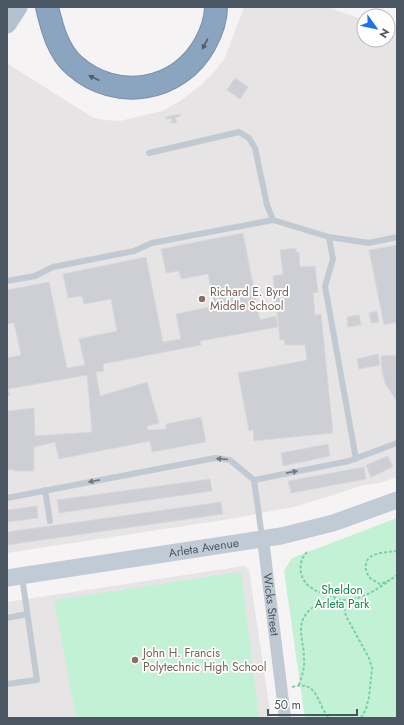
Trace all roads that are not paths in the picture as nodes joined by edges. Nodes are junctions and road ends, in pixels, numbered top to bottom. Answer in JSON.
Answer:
{"nodes":[{"id":1,"x":18,"y":7,"type":"edge"},
{"id":2,"x":47,"y":7,"type":"edge"},
{"id":3,"x":216,"y":7,"type":"edge"},
{"id":4,"x":7,"y":24,"type":"edge"},
{"id":5,"x":149,"y":153,"type":"dead end"},
{"id":6,"x":273,"y":220,"type":"junction"},
{"id":7,"x":329,"y":237,"type":"junction"},
{"id":8,"x":397,"y":237,"type":"edge"},
{"id":9,"x":7,"y":281,"type":"edge"},
{"id":10,"x":397,"y":443,"type":"edge"},
{"id":11,"x":356,"y":459,"type":"junction"},
{"id":12,"x":254,"y":480,"type":"junction"},
{"id":13,"x":45,"y":490,"type":"junction"},
{"id":14,"x":7,"y":498,"type":"edge"},
{"id":15,"x":397,"y":500,"type":"edge"},
{"id":16,"x":50,"y":521,"type":"dead end"},
{"id":17,"x":263,"y":539,"type":"junction"},
{"id":18,"x":15,"y":577,"type":"edge"},
{"id":19,"x":28,"y":614,"type":"junction"},
{"id":20,"x":7,"y":618,"type":"edge"},
{"id":21,"x":7,"y":684,"type":"edge"},
{"id":22,"x":285,"y":718,"type":"edge"}],
"edges":[{"from":1,"to":4,"type":"main road"},
{"from":3,"to":2,"type":"highway","one_way":true},
{"from":5,"to":6,"type":"lane"},
{"from":6,"to":7,"type":"lane"},
{"from":6,"to":9,"type":"lane"},
{"from":7,"to":8,"type":"lane"},
{"from":7,"to":11,"type":"lane"},
{"from":10,"to":11,"type":"lane"},
{"from":12,"to":11,"type":"lane","one_way":true},
{"from":12,"to":13,"type":"lane","one_way":true},
{"from":12,"to":17,"type":"lane"},
{"from":13,"to":14,"type":"lane"},
{"from":13,"to":16,"type":"lane"},
{"from":15,"to":17,"type":"main road","name":"Arleta Avenue"},
{"from":17,"to":18,"type":"main road","name":"Arleta Avenue"},
{"from":17,"to":22,"type":"street","name":"Wicks Street"},
{"from":18,"to":19,"type":"lane"},
{"from":19,"to":20,"type":"lane"},
{"from":19,"to":21,"type":"lane"}]}
